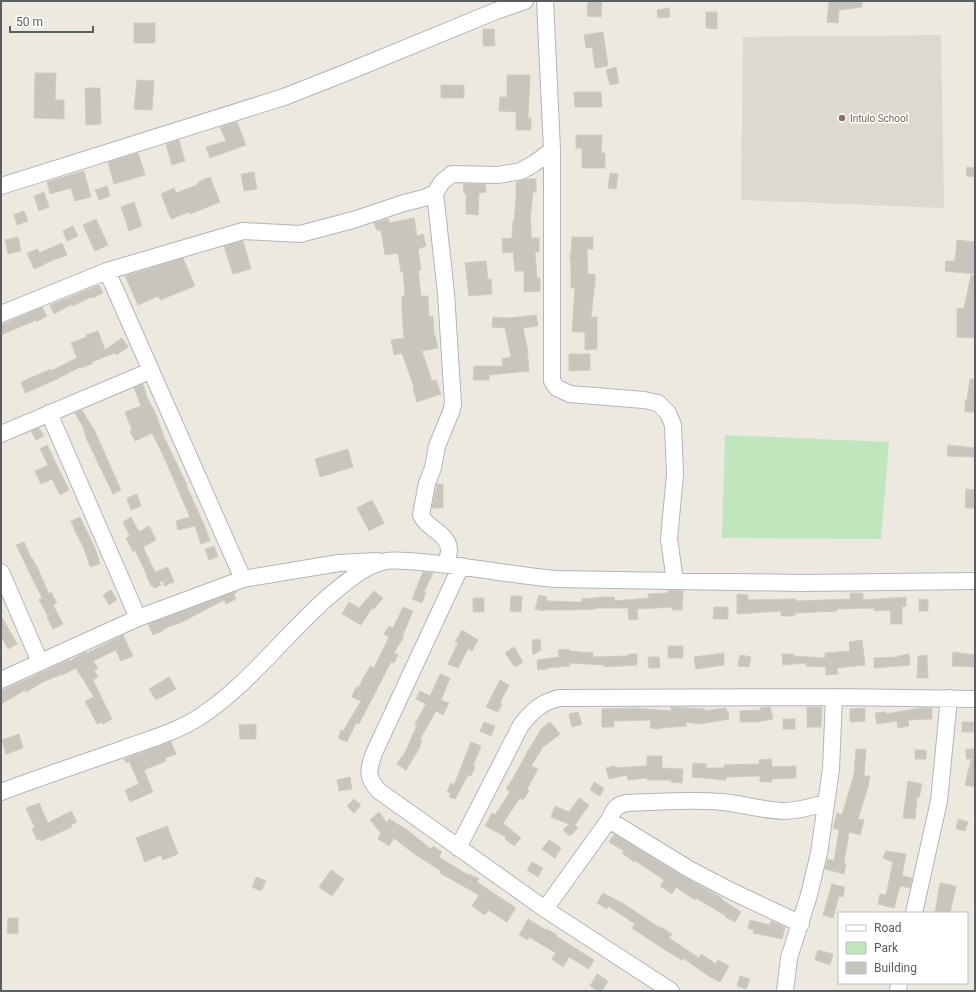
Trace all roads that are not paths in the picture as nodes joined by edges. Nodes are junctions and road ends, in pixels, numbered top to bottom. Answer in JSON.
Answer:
{"nodes":[{"id":1,"x":525,"y":1,"type":"edge"},
{"id":2,"x":545,"y":1,"type":"edge"},
{"id":3,"x":495,"y":6,"type":"edge"},
{"id":4,"x":552,"y":150,"type":"junction"},
{"id":5,"x":1,"y":186,"type":"edge"},
{"id":6,"x":435,"y":193,"type":"junction"},
{"id":7,"x":107,"y":271,"type":"junction"},
{"id":8,"x":1,"y":314,"type":"edge"},
{"id":9,"x":150,"y":371,"type":"junction"},
{"id":10,"x":49,"y":413,"type":"junction"},
{"id":11,"x":3,"y":429,"type":"edge"},
{"id":12,"x":387,"y":561,"type":"junction"},
{"id":13,"x":454,"y":565,"type":"junction"},
{"id":14,"x":1,"y":572,"type":"edge"},
{"id":15,"x":243,"y":579,"type":"junction"},
{"id":16,"x":675,"y":581,"type":"junction"},
{"id":17,"x":975,"y":581,"type":"edge"},
{"id":18,"x":138,"y":618,"type":"junction"},
{"id":19,"x":40,"y":662,"type":"junction"},
{"id":20,"x":1,"y":680,"type":"edge"},
{"id":21,"x":834,"y":697,"type":"junction"},
{"id":22,"x":948,"y":698,"type":"junction"},
{"id":23,"x":975,"y":699,"type":"edge"},
{"id":24,"x":1,"y":792,"type":"edge"},
{"id":25,"x":825,"y":803,"type":"junction"},
{"id":26,"x":609,"y":820,"type":"junction"},
{"id":27,"x":458,"y":848,"type":"junction"},
{"id":28,"x":545,"y":908,"type":"junction"},
{"id":29,"x":914,"y":912,"type":"edge"},
{"id":30,"x":801,"y":924,"type":"junction"},
{"id":31,"x":671,"y":991,"type":"edge"},
{"id":32,"x":786,"y":991,"type":"edge"}],
"edges":[{"from":1,"to":3,"type":"street"},
{"from":2,"to":4,"type":"street"},
{"from":3,"to":5,"type":"street"},
{"from":4,"to":6,"type":"street"},
{"from":4,"to":16,"type":"street"},
{"from":6,"to":7,"type":"street"},
{"from":6,"to":13,"type":"street"},
{"from":7,"to":8,"type":"street"},
{"from":7,"to":9,"type":"street"},
{"from":9,"to":10,"type":"street"},
{"from":9,"to":15,"type":"street"},
{"from":10,"to":11,"type":"street"},
{"from":10,"to":18,"type":"street"},
{"from":12,"to":13,"type":"street"},
{"from":12,"to":15,"type":"street"},
{"from":12,"to":24,"type":"street"},
{"from":13,"to":16,"type":"street"},
{"from":13,"to":27,"type":"street"},
{"from":14,"to":19,"type":"street"},
{"from":15,"to":18,"type":"street"},
{"from":16,"to":17,"type":"street"},
{"from":18,"to":19,"type":"street"},
{"from":19,"to":20,"type":"street"},
{"from":21,"to":22,"type":"street"},
{"from":21,"to":25,"type":"street"},
{"from":21,"to":27,"type":"street"},
{"from":22,"to":23,"type":"street"},
{"from":22,"to":29,"type":"street"},
{"from":25,"to":26,"type":"street"},
{"from":25,"to":30,"type":"street"},
{"from":26,"to":28,"type":"street"},
{"from":26,"to":30,"type":"street"},
{"from":27,"to":28,"type":"street"},
{"from":28,"to":31,"type":"street"},
{"from":30,"to":32,"type":"street"}]}
